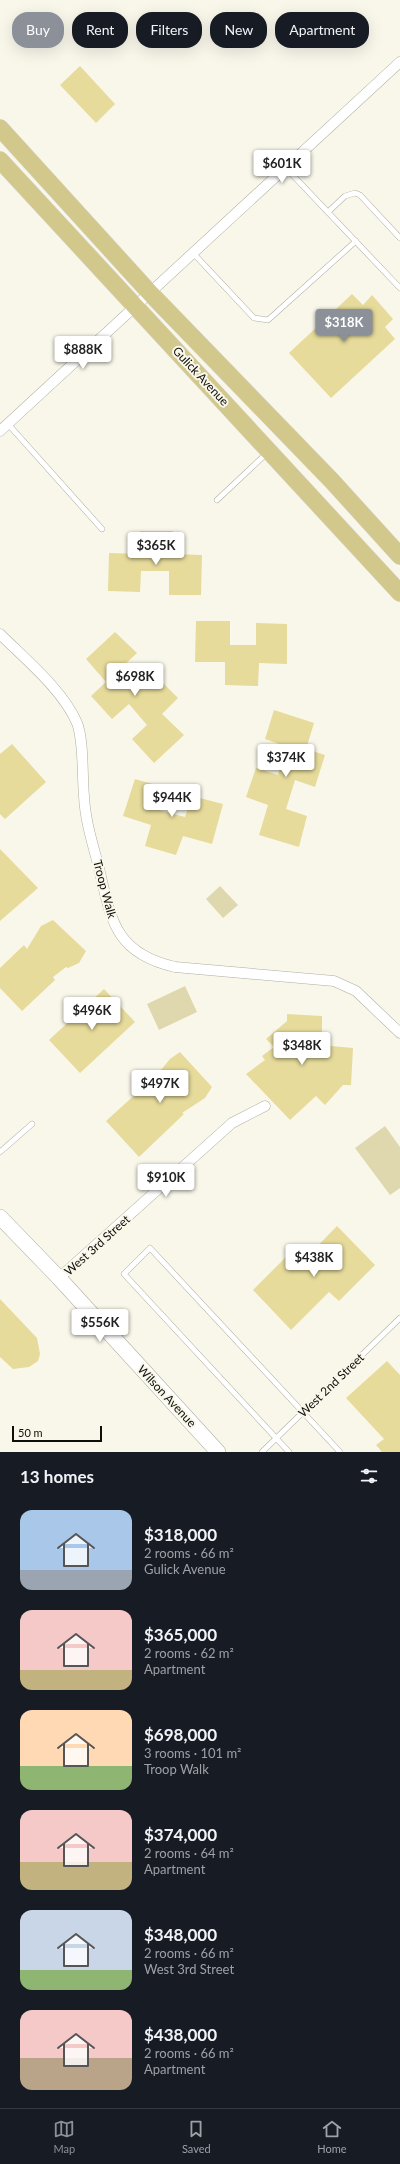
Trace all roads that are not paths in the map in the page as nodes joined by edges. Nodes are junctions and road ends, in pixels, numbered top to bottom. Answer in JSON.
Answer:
{"nodes":[{"id":1,"x":400,"y":62,"type":"edge"},
{"id":2,"x":0,"y":128,"type":"edge"},
{"id":3,"x":0,"y":160,"type":"edge"},
{"id":4,"x":286,"y":166,"type":"junction"},
{"id":5,"x":328,"y":212,"type":"junction"},
{"id":6,"x":400,"y":238,"type":"edge"},
{"id":7,"x":356,"y":241,"type":"junction"},
{"id":8,"x":192,"y":252,"type":"junction"},
{"id":9,"x":400,"y":288,"type":"edge"},
{"id":10,"x":150,"y":293,"type":"junction"},
{"id":11,"x":136,"y":305,"type":"junction"},
{"id":12,"x":8,"y":424,"type":"junction"},
{"id":13,"x":0,"y":431,"type":"edge"},
{"id":14,"x":270,"y":450,"type":"junction"},
{"id":15,"x":217,"y":500,"type":"dead end"},
{"id":16,"x":102,"y":528,"type":"dead end"},
{"id":17,"x":400,"y":556,"type":"edge"},
{"id":18,"x":400,"y":592,"type":"edge"},
{"id":19,"x":0,"y":634,"type":"edge"},
{"id":20,"x":400,"y":1033,"type":"edge"},
{"id":21,"x":264,"y":1106,"type":"dead end"},
{"id":22,"x":32,"y":1124,"type":"dead end"},
{"id":23,"x":0,"y":1152,"type":"edge"},
{"id":24,"x":0,"y":1217,"type":"edge"},
{"id":25,"x":59,"y":1278,"type":"junction"},
{"id":26,"x":400,"y":1318,"type":"edge"},
{"id":27,"x":303,"y":1412,"type":"junction"},
{"id":28,"x":276,"y":1438,"type":"junction"},
{"id":29,"x":218,"y":1452,"type":"edge"},
{"id":30,"x":262,"y":1452,"type":"edge"},
{"id":31,"x":289,"y":1452,"type":"edge"},
{"id":32,"x":340,"y":1452,"type":"edge"}],
"edges":[{"from":1,"to":4,"type":"street"},
{"from":2,"to":10,"type":"main road","name":"Gulick Avenue"},
{"from":3,"to":11,"type":"main road","name":"Gulick Avenue"},
{"from":4,"to":5,"type":"lane"},
{"from":4,"to":8,"type":"street"},
{"from":5,"to":6,"type":"lane"},
{"from":5,"to":7,"type":"lane"},
{"from":7,"to":8,"type":"lane"},
{"from":7,"to":9,"type":"lane"},
{"from":8,"to":10,"type":"street"},
{"from":10,"to":11,"type":"street"},
{"from":10,"to":17,"type":"main road","name":"Gulick Avenue"},
{"from":11,"to":12,"type":"street"},
{"from":11,"to":14,"type":"main road","name":"Gulick Avenue"},
{"from":12,"to":13,"type":"street"},
{"from":12,"to":16,"type":"lane"},
{"from":14,"to":15,"type":"lane"},
{"from":14,"to":18,"type":"main road","name":"Gulick Avenue"},
{"from":19,"to":20,"type":"street","name":"Troop Walk"},
{"from":21,"to":25,"type":"street","name":"West 3rd Street"},
{"from":22,"to":23,"type":"lane"},
{"from":24,"to":25,"type":"street","name":"Wilson Avenue"},
{"from":25,"to":29,"type":"street","name":"Wilson Avenue"},
{"from":26,"to":27,"type":"lane","name":"West 2nd Street"},
{"from":27,"to":28,"type":"lane","name":"West 2nd Street"},
{"from":27,"to":28,"type":"lane"},
{"from":27,"to":32,"type":"lane"},
{"from":28,"to":30,"type":"lane","name":"West 2nd Street"},
{"from":28,"to":31,"type":"lane"}]}
